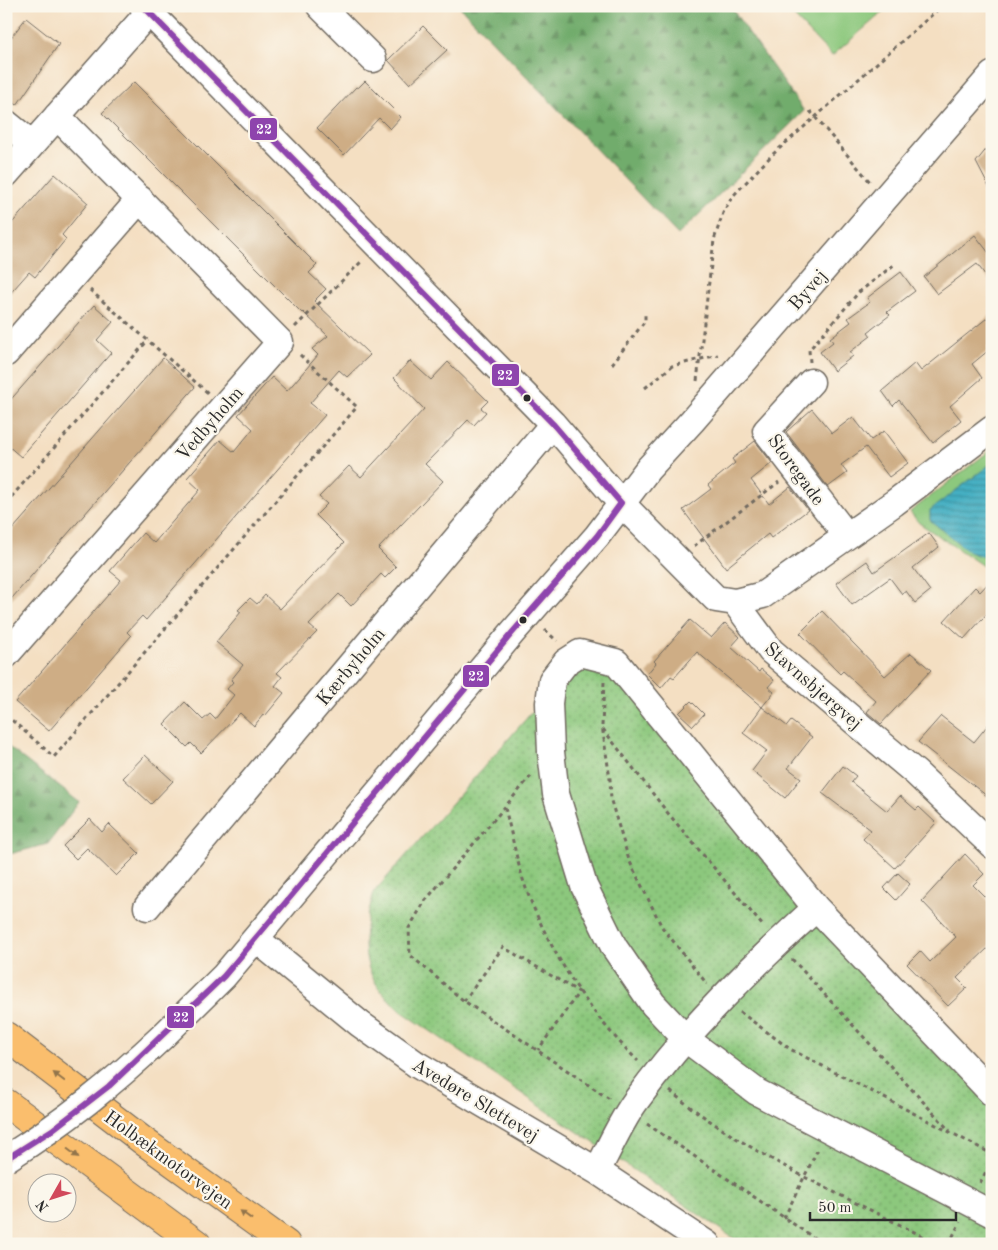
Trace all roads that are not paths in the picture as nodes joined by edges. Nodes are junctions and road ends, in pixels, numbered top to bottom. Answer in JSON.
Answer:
{"nodes":[{"id":1,"x":320,"y":6,"type":"edge"},
{"id":2,"x":146,"y":9,"type":"edge"},
{"id":3,"x":373,"y":59,"type":"dead end"},
{"id":4,"x":992,"y":75,"type":"edge"},
{"id":5,"x":57,"y":116,"type":"junction"},
{"id":6,"x":6,"y":123,"type":"edge"},
{"id":7,"x":32,"y":144,"type":"junction"},
{"id":8,"x":6,"y":174,"type":"edge"},
{"id":9,"x":140,"y":199,"type":"junction"},
{"id":10,"x":6,"y":353,"type":"edge"},
{"id":11,"x":811,"y":382,"type":"road end"},
{"id":12,"x":553,"y":424,"type":"junction"},
{"id":13,"x":992,"y":429,"type":"edge"},
{"id":14,"x":621,"y":503,"type":"junction"},
{"id":15,"x":847,"y":536,"type":"junction"},
{"id":16,"x":735,"y":602,"type":"junction"},
{"id":17,"x":6,"y":655,"type":"edge"},
{"id":18,"x":990,"y":841,"type":"edge"},
{"id":19,"x":147,"y":907,"type":"dead end"},
{"id":20,"x":816,"y":908,"type":"junction"},
{"id":21,"x":256,"y":939,"type":"junction"},
{"id":22,"x":6,"y":1036,"type":"edge"},
{"id":23,"x":686,"y":1039,"type":"junction"},
{"id":24,"x":992,"y":1093,"type":"edge"},
{"id":25,"x":6,"y":1103,"type":"edge"},
{"id":26,"x":6,"y":1158,"type":"edge"},
{"id":27,"x":597,"y":1171,"type":"junction"},
{"id":28,"x":992,"y":1214,"type":"edge"},
{"id":29,"x":197,"y":1244,"type":"edge"},
{"id":30,"x":286,"y":1244,"type":"edge"},
{"id":31,"x":707,"y":1244,"type":"edge"}],
"edges":[{"from":1,"to":3,"type":"street"},
{"from":2,"to":5,"type":"street"},
{"from":2,"to":12,"type":"street"},
{"from":4,"to":14,"type":"street","name":"Byvej"},
{"from":5,"to":7,"type":"street"},
{"from":5,"to":9,"type":"street"},
{"from":6,"to":7,"type":"street"},
{"from":7,"to":8,"type":"street"},
{"from":9,"to":10,"type":"street"},
{"from":9,"to":17,"type":"street","name":"Vedbyholm"},
{"from":11,"to":15,"type":"street","name":"Storegade"},
{"from":12,"to":14,"type":"street"},
{"from":12,"to":19,"type":"street","name":"Kærbyholm"},
{"from":13,"to":15,"type":"street"},
{"from":14,"to":16,"type":"street"},
{"from":14,"to":21,"type":"street","name":"Byvej"},
{"from":15,"to":16,"type":"street"},
{"from":16,"to":18,"type":"street","name":"Stavnsbjergvej"},
{"from":20,"to":23,"type":"street"},
{"from":20,"to":23,"type":"street"},
{"from":20,"to":24,"type":"street"},
{"from":21,"to":26,"type":"street","name":"Byvej","bridge":true},
{"from":21,"to":27,"type":"street","name":"Avedøre Slettevej"},
{"from":30,"to":22,"type":"highway","name":"Holbækmotorvejen","one_way":true},
{"from":23,"to":27,"type":"street"},
{"from":23,"to":28,"type":"street"},
{"from":25,"to":29,"type":"highway","one_way":true},
{"from":27,"to":31,"type":"street","name":"Avedøre Slettevej"}]}
